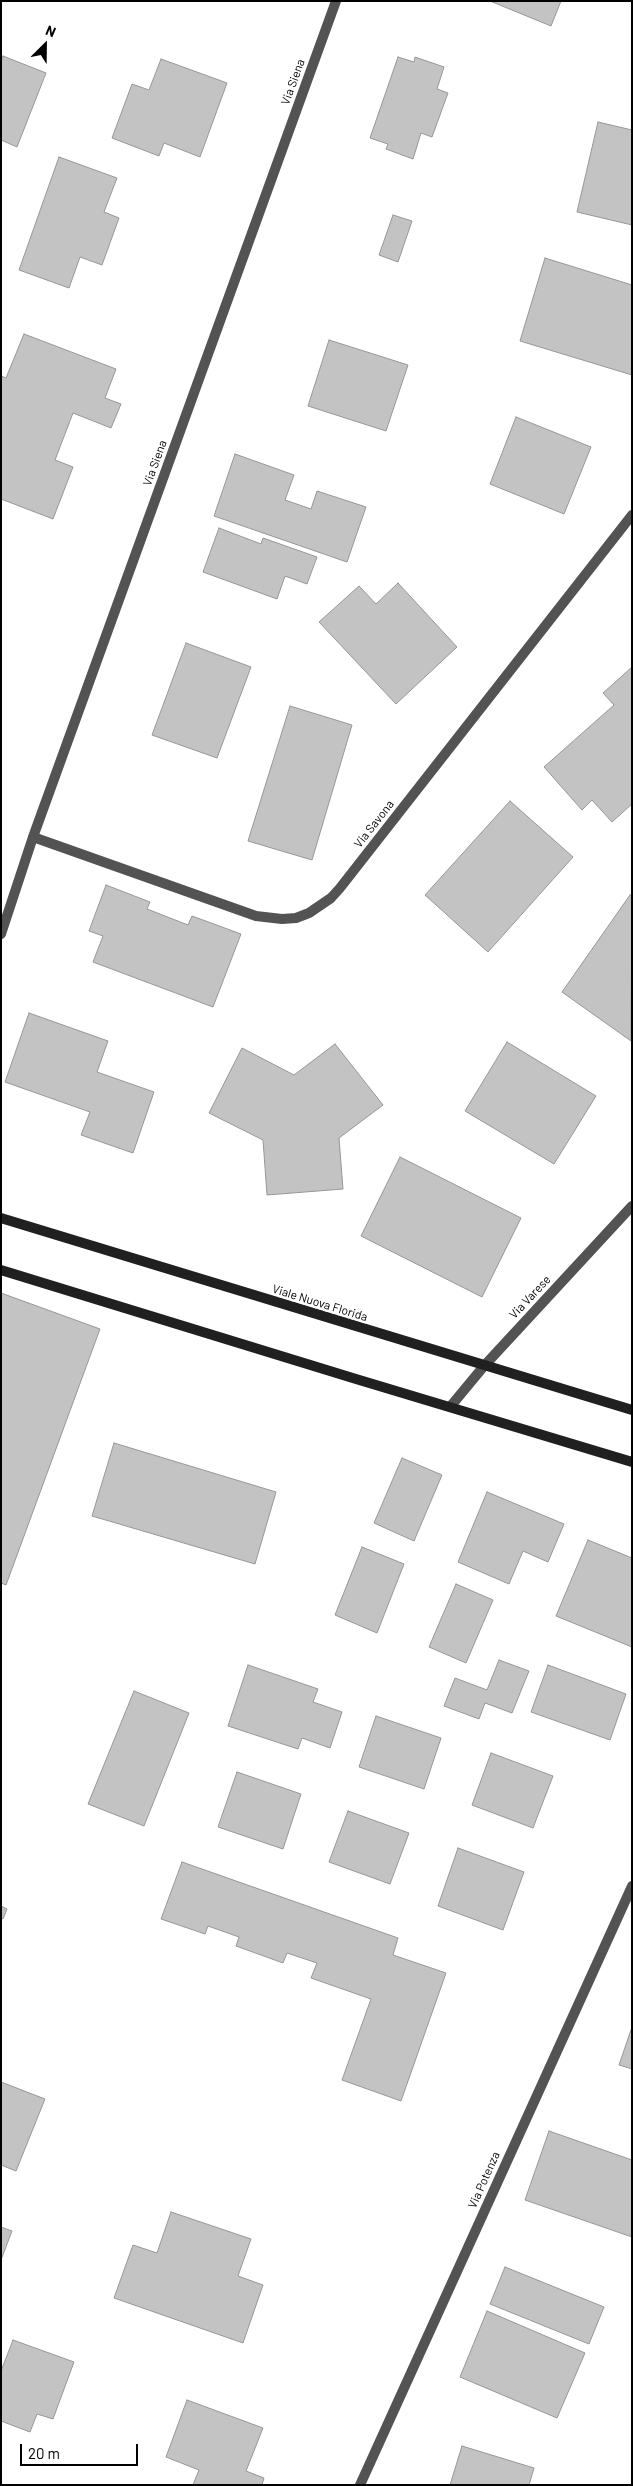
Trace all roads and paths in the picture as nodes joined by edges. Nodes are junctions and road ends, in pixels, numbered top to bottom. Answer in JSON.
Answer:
{"nodes":[{"id":1,"x":336,"y":1,"type":"edge"},
{"id":2,"x":632,"y":515,"type":"edge"},
{"id":3,"x":33,"y":837,"type":"junction"},
{"id":4,"x":1,"y":934,"type":"edge"},
{"id":5,"x":632,"y":1206,"type":"edge"},
{"id":6,"x":1,"y":1218,"type":"edge"},
{"id":7,"x":1,"y":1270,"type":"edge"},
{"id":8,"x":484,"y":1366,"type":"junction"},
{"id":9,"x":450,"y":1407,"type":"junction"},
{"id":10,"x":632,"y":1410,"type":"edge"},
{"id":11,"x":632,"y":1462,"type":"edge"},
{"id":12,"x":632,"y":1886,"type":"edge"},
{"id":13,"x":360,"y":2485,"type":"edge"}],
"edges":[{"from":1,"to":3,"type":"street","name":"Via Siena"},
{"from":2,"to":3,"type":"street","name":"Via Savona"},
{"from":3,"to":4,"type":"street","name":"Via Siena"},
{"from":5,"to":8,"type":"street","name":"Via Varese"},
{"from":6,"to":8,"type":"street","name":"Viale Nuova Florida"},
{"from":7,"to":9,"type":"street"},
{"from":8,"to":9,"type":"street","name":"Via Varese"},
{"from":8,"to":10,"type":"street","name":"Viale Nuova Florida"},
{"from":9,"to":11,"type":"street"},
{"from":12,"to":13,"type":"street","name":"Via Potenza"}]}
